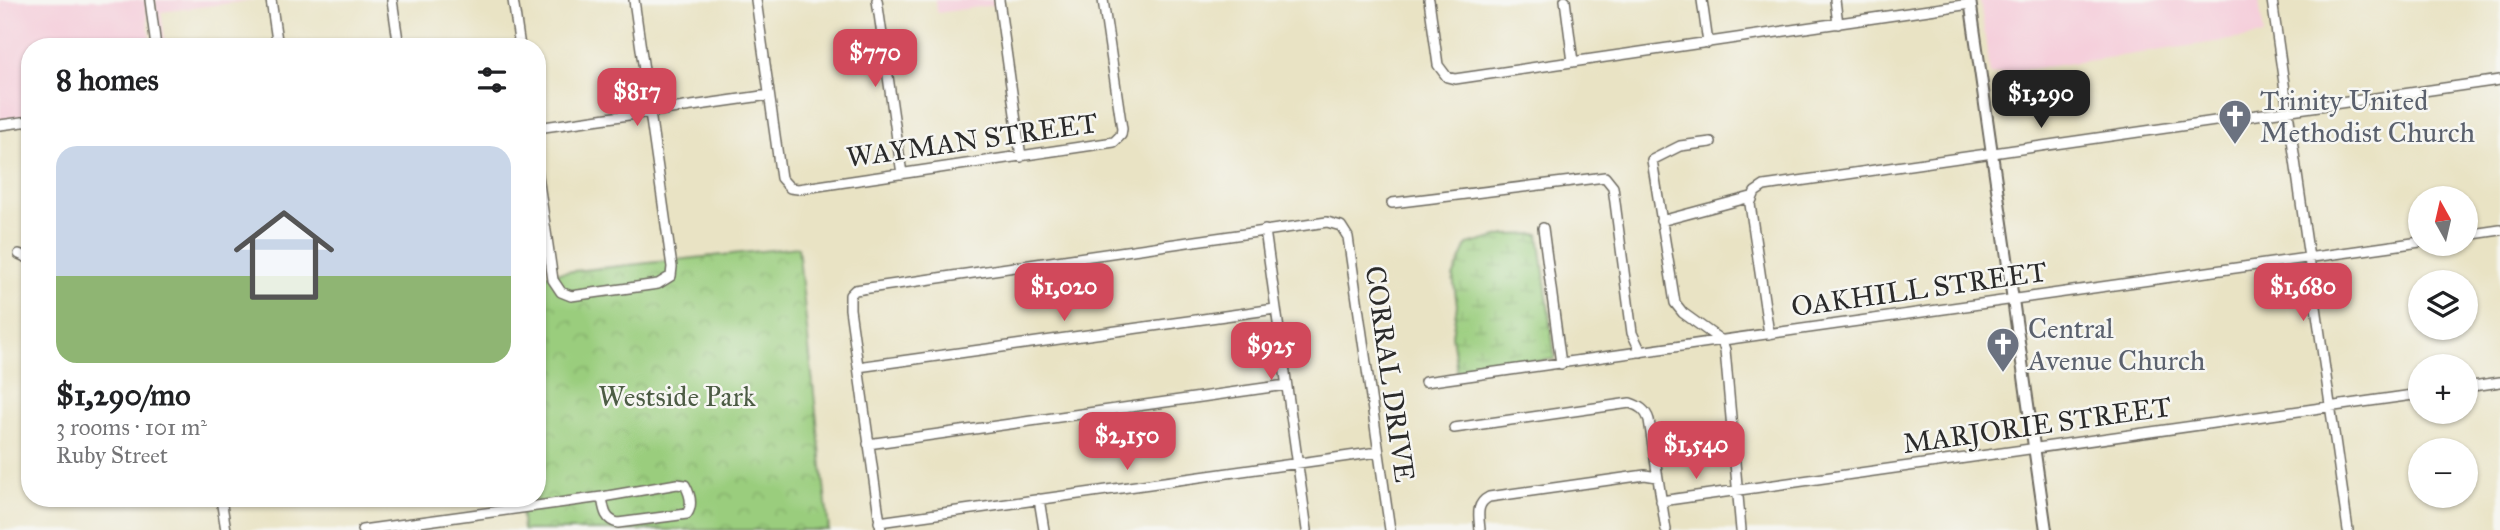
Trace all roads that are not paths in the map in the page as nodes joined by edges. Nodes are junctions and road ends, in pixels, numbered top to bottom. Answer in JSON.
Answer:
{"nodes":[{"id":1,"x":150,"y":0,"type":"edge"},
{"id":2,"x":271,"y":0,"type":"edge"},
{"id":3,"x":392,"y":0,"type":"edge"},
{"id":4,"x":513,"y":0,"type":"edge"},
{"id":5,"x":635,"y":0,"type":"edge"},
{"id":6,"x":756,"y":0,"type":"edge"},
{"id":7,"x":877,"y":0,"type":"edge"},
{"id":8,"x":999,"y":0,"type":"edge"},
{"id":9,"x":1103,"y":0,"type":"edge"},
{"id":10,"x":1429,"y":0,"type":"edge"},
{"id":11,"x":1565,"y":0,"type":"edge"},
{"id":12,"x":1702,"y":0,"type":"edge"},
{"id":13,"x":1835,"y":0,"type":"edge"},
{"id":14,"x":2272,"y":0,"type":"edge"},
{"id":15,"x":1970,"y":2,"type":"edge"},
{"id":16,"x":1838,"y":24,"type":"junction"},
{"id":17,"x":155,"y":38,"type":"edge"},
{"id":18,"x":277,"y":38,"type":"edge"},
{"id":19,"x":397,"y":38,"type":"edge"},
{"id":20,"x":519,"y":38,"type":"edge"},
{"id":21,"x":1708,"y":43,"type":"junction"},
{"id":22,"x":1573,"y":62,"type":"junction"},
{"id":23,"x":2500,"y":80,"type":"edge"},
{"id":24,"x":769,"y":95,"type":"junction"},
{"id":25,"x":650,"y":111,"type":"junction"},
{"id":26,"x":2287,"y":111,"type":"junction"},
{"id":27,"x":21,"y":122,"type":"edge"},
{"id":28,"x":0,"y":125,"type":"edge"},
{"id":29,"x":546,"y":127,"type":"edge"},
{"id":30,"x":1711,"y":142,"type":"dead end"},
{"id":31,"x":1991,"y":152,"type":"junction"},
{"id":32,"x":1021,"y":157,"type":"junction"},
{"id":33,"x":902,"y":174,"type":"junction"},
{"id":34,"x":1751,"y":197,"type":"junction"},
{"id":35,"x":1392,"y":202,"type":"dead end"},
{"id":36,"x":1661,"y":221,"type":"junction"},
{"id":37,"x":1543,"y":228,"type":"dead end"},
{"id":38,"x":546,"y":230,"type":"edge"},
{"id":39,"x":1265,"y":230,"type":"junction"},
{"id":40,"x":2500,"y":230,"type":"edge"},
{"id":41,"x":2478,"y":233,"type":"edge"},
{"id":42,"x":2408,"y":244,"type":"edge"},
{"id":43,"x":2309,"y":259,"type":"junction"},
{"id":44,"x":2013,"y":300,"type":"junction"},
{"id":45,"x":1275,"y":309,"type":"junction"},
{"id":46,"x":1769,"y":334,"type":"junction"},
{"id":47,"x":1722,"y":341,"type":"junction"},
{"id":48,"x":1641,"y":352,"type":"junction"},
{"id":49,"x":1561,"y":364,"type":"junction"},
{"id":50,"x":858,"y":367,"type":"junction"},
{"id":51,"x":1425,"y":382,"type":"dead end"},
{"id":52,"x":2500,"y":382,"type":"edge"},
{"id":53,"x":1286,"y":385,"type":"junction"},
{"id":54,"x":2478,"y":385,"type":"edge"},
{"id":55,"x":2408,"y":396,"type":"edge"},
{"id":56,"x":2330,"y":407,"type":"junction"},
{"id":57,"x":1454,"y":428,"type":"dead end"},
{"id":58,"x":868,"y":444,"type":"junction"},
{"id":59,"x":2034,"y":448,"type":"junction"},
{"id":60,"x":1378,"y":452,"type":"junction"},
{"id":61,"x":1297,"y":463,"type":"junction"},
{"id":62,"x":1657,"y":477,"type":"junction"},
{"id":63,"x":1736,"y":491,"type":"junction"},
{"id":64,"x":602,"y":497,"type":"junction"},
{"id":65,"x":1040,"y":499,"type":"junction"},
{"id":66,"x":1661,"y":501,"type":"junction"},
{"id":67,"x":546,"y":505,"type":"edge"},
{"id":68,"x":222,"y":507,"type":"edge"},
{"id":69,"x":529,"y":507,"type":"edge"},
{"id":70,"x":880,"y":526,"type":"edge"},
{"id":71,"x":226,"y":530,"type":"edge"},
{"id":72,"x":362,"y":530,"type":"edge"},
{"id":73,"x":1044,"y":530,"type":"edge"},
{"id":74,"x":1307,"y":530,"type":"edge"},
{"id":75,"x":1390,"y":530,"type":"edge"},
{"id":76,"x":1480,"y":530,"type":"edge"},
{"id":77,"x":1665,"y":530,"type":"edge"},
{"id":78,"x":1741,"y":530,"type":"edge"},
{"id":79,"x":2046,"y":530,"type":"edge"},
{"id":80,"x":2348,"y":530,"type":"edge"}],
"edges":[{"from":1,"to":17,"type":"street"},
{"from":2,"to":18,"type":"street"},
{"from":3,"to":19,"type":"street"},
{"from":4,"to":20,"type":"street"},
{"from":5,"to":25,"type":"street"},
{"from":6,"to":24,"type":"street"},
{"from":7,"to":33,"type":"street"},
{"from":8,"to":32,"type":"street"},
{"from":9,"to":32,"type":"street","name":"WAYMAN STREET"},
{"from":10,"to":22,"type":"street"},
{"from":11,"to":22,"type":"street"},
{"from":12,"to":21,"type":"street"},
{"from":13,"to":16,"type":"street"},
{"from":14,"to":26,"type":"street"},
{"from":15,"to":16,"type":"street"},
{"from":15,"to":31,"type":"street"},
{"from":16,"to":21,"type":"street"},
{"from":21,"to":22,"type":"street"},
{"from":23,"to":26,"type":"street"},
{"from":24,"to":25,"type":"street"},
{"from":24,"to":33,"type":"street","name":"WAYMAN STREET"},
{"from":25,"to":29,"type":"street"},
{"from":25,"to":38,"type":"street"},
{"from":26,"to":31,"type":"street"},
{"from":26,"to":43,"type":"street"},
{"from":27,"to":28,"type":"street"},
{"from":30,"to":36,"type":"street"},
{"from":31,"to":34,"type":"street"},
{"from":31,"to":44,"type":"street"},
{"from":32,"to":33,"type":"street","name":"WAYMAN STREET"},
{"from":34,"to":36,"type":"street"},
{"from":34,"to":46,"type":"street"},
{"from":35,"to":48,"type":"street"},
{"from":36,"to":47,"type":"street"},
{"from":37,"to":49,"type":"street"},
{"from":39,"to":45,"type":"street"},
{"from":39,"to":50,"type":"street"},
{"from":39,"to":60,"type":"street","name":"CORRAL DRIVE"},
{"from":40,"to":41,"type":"street"},
{"from":42,"to":43,"type":"street","name":"OAKHILL STREET"},
{"from":43,"to":44,"type":"street","name":"OAKHILL STREET"},
{"from":43,"to":56,"type":"street"},
{"from":44,"to":46,"type":"street","name":"OAKHILL STREET"},
{"from":44,"to":59,"type":"street"},
{"from":45,"to":50,"type":"street"},
{"from":45,"to":53,"type":"street"},
{"from":46,"to":47,"type":"street","name":"OAKHILL STREET"},
{"from":47,"to":48,"type":"street","name":"OAKHILL STREET"},
{"from":47,"to":63,"type":"street"},
{"from":48,"to":49,"type":"street","name":"OAKHILL STREET"},
{"from":49,"to":51,"type":"street","name":"OAKHILL STREET"},
{"from":50,"to":58,"type":"street"},
{"from":52,"to":54,"type":"street"},
{"from":53,"to":58,"type":"street"},
{"from":53,"to":61,"type":"street"},
{"from":55,"to":56,"type":"street","name":"MARJORIE STREET"},
{"from":56,"to":59,"type":"street","name":"MARJORIE STREET"},
{"from":56,"to":80,"type":"street"},
{"from":57,"to":62,"type":"street"},
{"from":58,"to":70,"type":"street"},
{"from":59,"to":63,"type":"street","name":"MARJORIE STREET"},
{"from":59,"to":79,"type":"street"},
{"from":60,"to":61,"type":"street"},
{"from":60,"to":75,"type":"street","name":"CORRAL DRIVE"},
{"from":61,"to":65,"type":"street"},
{"from":61,"to":74,"type":"street"},
{"from":62,"to":66,"type":"street"},
{"from":62,"to":76,"type":"street"},
{"from":63,"to":66,"type":"street","name":"MARJORIE STREET"},
{"from":63,"to":78,"type":"street"},
{"from":64,"to":64,"type":"street"},
{"from":64,"to":67,"type":"street"},
{"from":65,"to":70,"type":"street"},
{"from":65,"to":73,"type":"street"},
{"from":66,"to":77,"type":"street"},
{"from":68,"to":71,"type":"street"},
{"from":69,"to":72,"type":"street"}]}
